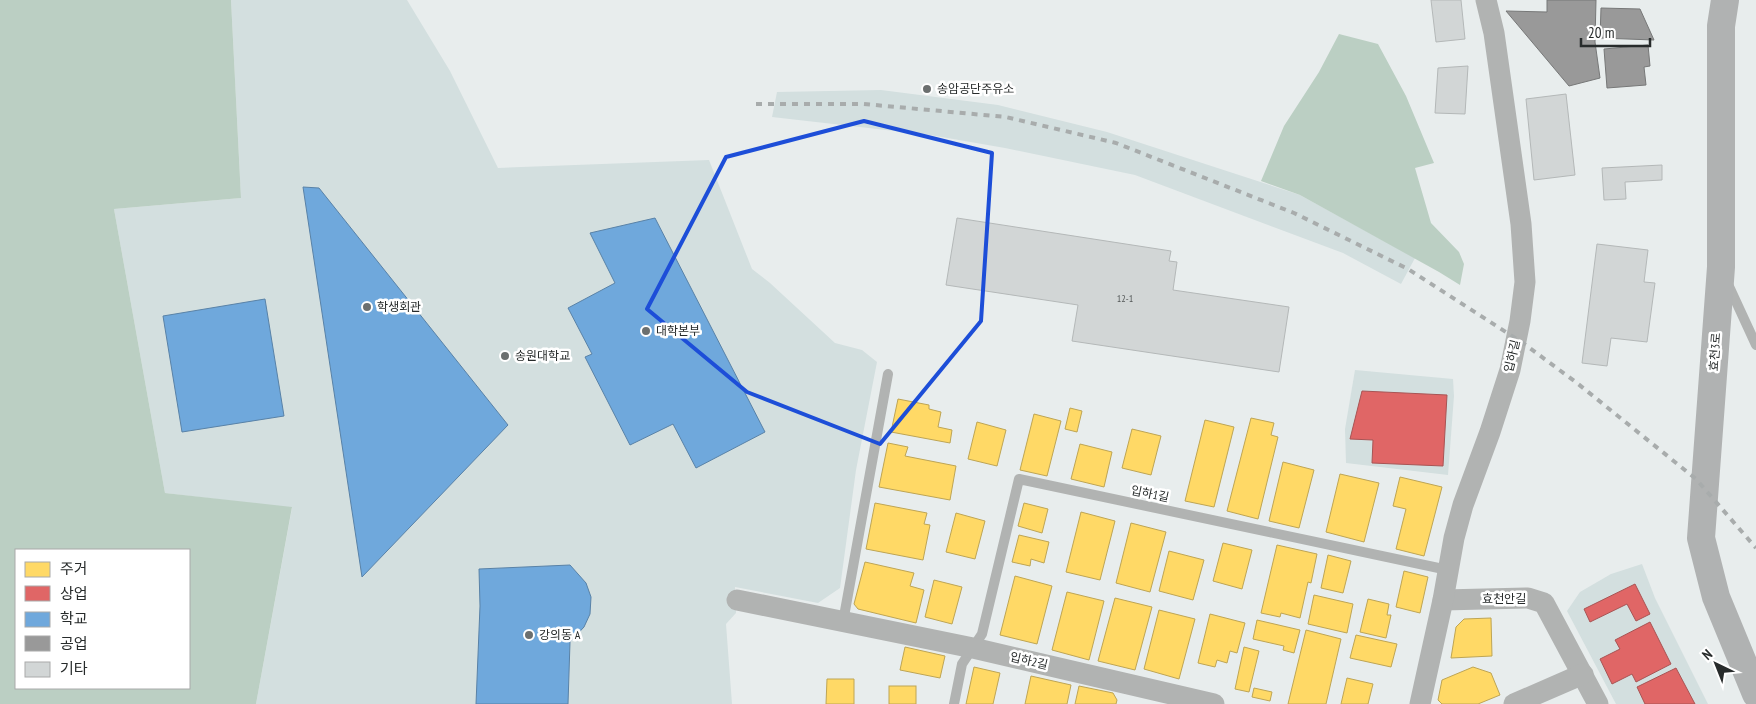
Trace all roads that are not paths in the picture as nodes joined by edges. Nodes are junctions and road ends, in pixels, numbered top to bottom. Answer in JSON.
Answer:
{"nodes":[{"id":1,"x":1486,"y":0,"type":"edge"},
{"id":2,"x":1725,"y":0,"type":"edge"},
{"id":3,"x":1721,"y":267,"type":"junction"},
{"id":4,"x":1756,"y":345,"type":"edge"},
{"id":5,"x":888,"y":374,"type":"dead end"},
{"id":6,"x":1448,"y":570,"type":"junction"},
{"id":7,"x":736,"y":600,"type":"dead end"},
{"id":8,"x":1443,"y":600,"type":"junction"},
{"id":9,"x":843,"y":622,"type":"junction"},
{"id":10,"x":973,"y":648,"type":"junction"},
{"id":11,"x":1583,"y":674,"type":"junction"},
{"id":12,"x":1756,"y":694,"type":"edge"},
{"id":13,"x":1142,"y":696,"type":"edge"},
{"id":14,"x":954,"y":704,"type":"edge"},
{"id":15,"x":1214,"y":704,"type":"edge"},
{"id":16,"x":1420,"y":704,"type":"edge"},
{"id":17,"x":1514,"y":704,"type":"edge"},
{"id":18,"x":1598,"y":704,"type":"edge"}],
"edges":[{"from":1,"to":6,"type":"street","name":"입하길"},
{"from":2,"to":3,"type":"street","name":"효천3로"},
{"from":3,"to":4,"type":"lane"},
{"from":3,"to":12,"type":"street","name":"효천3로"},
{"from":5,"to":9,"type":"lane"},
{"from":6,"to":8,"type":"street","name":"입하길"},
{"from":6,"to":10,"type":"lane","name":"입하1길"},
{"from":7,"to":9,"type":"street","name":"입하2길"},
{"from":8,"to":11,"type":"street","name":"효천안길"},
{"from":8,"to":16,"type":"street","name":"입하길"},
{"from":9,"to":10,"type":"street","name":"입하2길"},
{"from":10,"to":13,"type":"street","name":"입하2길"},
{"from":10,"to":14,"type":"lane"},
{"from":11,"to":17,"type":"street"},
{"from":11,"to":18,"type":"street","name":"효천안길"},
{"from":13,"to":15,"type":"street","name":"입하2길"}]}
